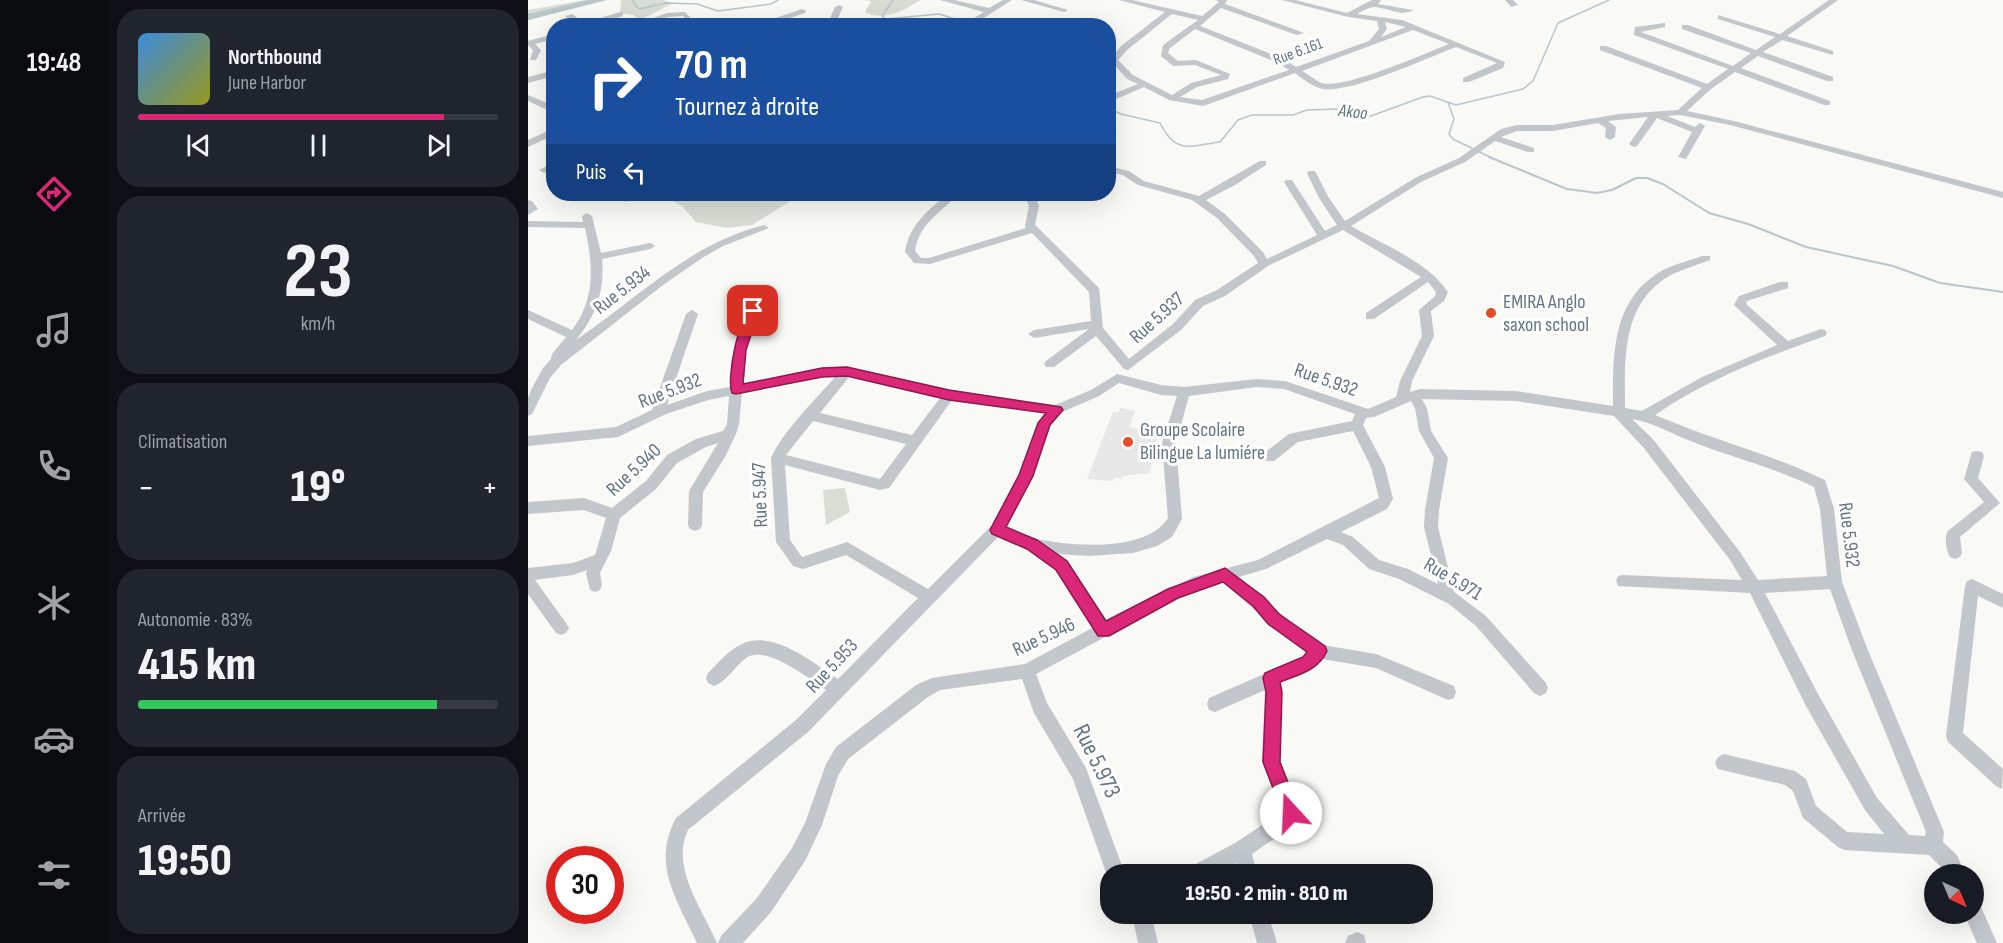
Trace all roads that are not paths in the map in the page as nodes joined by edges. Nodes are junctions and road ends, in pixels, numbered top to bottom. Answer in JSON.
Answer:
{"nodes":[{"id":1,"x":944,"y":0,"type":"edge"},
{"id":2,"x":1008,"y":0,"type":"edge"},
{"id":3,"x":1025,"y":0,"type":"edge"},
{"id":4,"x":1123,"y":0,"type":"edge"},
{"id":5,"x":1286,"y":0,"type":"edge"},
{"id":6,"x":1834,"y":0,"type":"edge"},
{"id":7,"x":1222,"y":2,"type":"edge"},
{"id":8,"x":1375,"y":3,"type":"edge"},
{"id":9,"x":839,"y":8,"type":"dead end"},
{"id":10,"x":1064,"y":10,"type":"dead end"},
{"id":11,"x":1409,"y":10,"type":"dead end"},
{"id":12,"x":802,"y":11,"type":"dead end"},
{"id":13,"x":991,"y":11,"type":"junction"},
{"id":14,"x":1170,"y":12,"type":"junction"},
{"id":15,"x":620,"y":14,"type":"dead end"},
{"id":16,"x":1348,"y":15,"type":"junction"},
{"id":17,"x":569,"y":16,"type":"dead end"},
{"id":18,"x":1721,"y":17,"type":"dead end"},
{"id":19,"x":572,"y":18,"type":"edge"},
{"id":20,"x":608,"y":18,"type":"edge"},
{"id":21,"x":658,"y":18,"type":"edge"},
{"id":22,"x":689,"y":18,"type":"edge"},
{"id":23,"x":781,"y":18,"type":"edge"},
{"id":24,"x":834,"y":18,"type":"edge"},
{"id":25,"x":979,"y":18,"type":"edge"},
{"id":26,"x":1204,"y":19,"type":"junction"},
{"id":27,"x":1380,"y":19,"type":"junction"},
{"id":28,"x":1194,"y":26,"type":"junction"},
{"id":29,"x":1662,"y":26,"type":"dead end"},
{"id":30,"x":1685,"y":27,"type":"dead end"},
{"id":31,"x":1411,"y":28,"type":"junction"},
{"id":32,"x":1300,"y":33,"type":"dead end"},
{"id":33,"x":1781,"y":37,"type":"junction"},
{"id":34,"x":546,"y":38,"type":"edge"},
{"id":35,"x":529,"y":43,"type":"edge"},
{"id":36,"x":1372,"y":43,"type":"junction"},
{"id":37,"x":1455,"y":45,"type":"junction"},
{"id":38,"x":1603,"y":48,"type":"dead end"},
{"id":39,"x":1758,"y":53,"type":"junction"},
{"id":40,"x":1830,"y":53,"type":"dead end"},
{"id":41,"x":1116,"y":56,"type":"edge"},
{"id":42,"x":533,"y":58,"type":"dead end"},
{"id":43,"x":1116,"y":62,"type":"edge"},
{"id":44,"x":1297,"y":69,"type":"junction"},
{"id":45,"x":1733,"y":70,"type":"junction"},
{"id":46,"x":546,"y":75,"type":"edge"},
{"id":47,"x":1830,"y":79,"type":"dead end"},
{"id":48,"x":528,"y":80,"type":"edge"},
{"id":49,"x":1466,"y":80,"type":"dead end"},
{"id":50,"x":1145,"y":84,"type":"junction"},
{"id":51,"x":1708,"y":87,"type":"junction"},
{"id":52,"x":1116,"y":96,"type":"edge"},
{"id":53,"x":528,"y":98,"type":"edge"},
{"id":54,"x":1172,"y":98,"type":"junction"},
{"id":55,"x":1827,"y":103,"type":"dead end"},
{"id":56,"x":541,"y":105,"type":"junction"},
{"id":57,"x":546,"y":107,"type":"edge"},
{"id":58,"x":528,"y":111,"type":"edge"},
{"id":59,"x":1680,"y":112,"type":"junction"},
{"id":60,"x":1655,"y":114,"type":"junction"},
{"id":61,"x":1705,"y":119,"type":"junction"},
{"id":62,"x":1601,"y":121,"type":"junction"},
{"id":63,"x":1697,"y":131,"type":"junction"},
{"id":64,"x":546,"y":135,"type":"edge"},
{"id":65,"x":1610,"y":137,"type":"dead end"},
{"id":66,"x":1494,"y":138,"type":"junction"},
{"id":67,"x":528,"y":144,"type":"edge"},
{"id":68,"x":1634,"y":144,"type":"dead end"},
{"id":69,"x":1531,"y":150,"type":"dead end"},
{"id":70,"x":1683,"y":157,"type":"dead end"},
{"id":71,"x":1263,"y":163,"type":"dead end"},
{"id":72,"x":1116,"y":171,"type":"edge"},
{"id":73,"x":1312,"y":173,"type":"dead end"},
{"id":74,"x":1288,"y":182,"type":"dead end"},
{"id":75,"x":2003,"y":195,"type":"edge"},
{"id":76,"x":1199,"y":200,"type":"junction"},
{"id":77,"x":944,"y":201,"type":"edge"},
{"id":78,"x":1032,"y":201,"type":"edge"},
{"id":79,"x":528,"y":203,"type":"edge"},
{"id":80,"x":528,"y":212,"type":"edge"},
{"id":81,"x":528,"y":224,"type":"edge"},
{"id":82,"x":1343,"y":226,"type":"junction"},
{"id":83,"x":764,"y":228,"type":"dead end"},
{"id":84,"x":1032,"y":230,"type":"junction"},
{"id":85,"x":1322,"y":235,"type":"junction"},
{"id":86,"x":650,"y":246,"type":"dead end"},
{"id":87,"x":597,"y":257,"type":"junction"},
{"id":88,"x":1706,"y":258,"type":"dead end"},
{"id":89,"x":1264,"y":264,"type":"junction"},
{"id":90,"x":1428,"y":276,"type":"junction"},
{"id":91,"x":1784,"y":285,"type":"dead end"},
{"id":92,"x":753,"y":311,"type":"dead end"},
{"id":93,"x":528,"y":314,"type":"edge"},
{"id":94,"x":692,"y":314,"type":"dead end"},
{"id":95,"x":1371,"y":316,"type":"dead end"},
{"id":96,"x":1096,"y":326,"type":"junction"},
{"id":97,"x":1821,"y":333,"type":"dead end"},
{"id":98,"x":1034,"y":334,"type":"dead end"},
{"id":99,"x":572,"y":336,"type":"junction"},
{"id":100,"x":1786,"y":346,"type":"junction"},
{"id":101,"x":1050,"y":364,"type":"dead end"},
{"id":102,"x":551,"y":367,"type":"junction"},
{"id":103,"x":847,"y":371,"type":"junction"},
{"id":104,"x":736,"y":390,"type":"junction"},
{"id":105,"x":1184,"y":392,"type":"junction"},
{"id":106,"x":533,"y":393,"type":"edge"},
{"id":107,"x":949,"y":395,"type":"junction"},
{"id":108,"x":1408,"y":397,"type":"junction"},
{"id":109,"x":1056,"y":410,"type":"junction"},
{"id":110,"x":528,"y":411,"type":"edge"},
{"id":111,"x":657,"y":414,"type":"junction"},
{"id":112,"x":1619,"y":414,"type":"junction"},
{"id":113,"x":809,"y":415,"type":"junction"},
{"id":114,"x":1644,"y":416,"type":"junction"},
{"id":115,"x":1359,"y":419,"type":"junction"},
{"id":116,"x":729,"y":434,"type":"junction"},
{"id":117,"x":528,"y":441,"type":"edge"},
{"id":118,"x":916,"y":441,"type":"junction"},
{"id":119,"x":1977,"y":456,"type":"dead end"},
{"id":120,"x":1269,"y":457,"type":"dead end"},
{"id":121,"x":778,"y":458,"type":"junction"},
{"id":122,"x":528,"y":508,"type":"edge"},
{"id":123,"x":614,"y":515,"type":"junction"},
{"id":124,"x":695,"y":525,"type":"dead end"},
{"id":125,"x":997,"y":530,"type":"junction"},
{"id":126,"x":1326,"y":532,"type":"junction"},
{"id":127,"x":1032,"y":544,"type":"junction"},
{"id":128,"x":1955,"y":553,"type":"dead end"},
{"id":129,"x":600,"y":559,"type":"junction"},
{"id":130,"x":528,"y":574,"type":"edge"},
{"id":131,"x":1225,"y":575,"type":"junction"},
{"id":132,"x":1623,"y":581,"type":"dead end"},
{"id":133,"x":528,"y":582,"type":"edge"},
{"id":134,"x":1835,"y":582,"type":"junction"},
{"id":135,"x":595,"y":585,"type":"dead end"},
{"id":136,"x":1754,"y":587,"type":"junction"},
{"id":137,"x":1447,"y":595,"type":"junction"},
{"id":138,"x":929,"y":597,"type":"junction"},
{"id":139,"x":2003,"y":601,"type":"edge"},
{"id":140,"x":561,"y":628,"type":"dead end"},
{"id":141,"x":1104,"y":630,"type":"junction"},
{"id":142,"x":1319,"y":651,"type":"junction"},
{"id":143,"x":1027,"y":671,"type":"junction"},
{"id":144,"x":714,"y":678,"type":"dead end"},
{"id":145,"x":1271,"y":678,"type":"junction"},
{"id":146,"x":1540,"y":688,"type":"dead end"},
{"id":147,"x":839,"y":689,"type":"junction"},
{"id":148,"x":1448,"y":692,"type":"dead end"},
{"id":149,"x":1215,"y":704,"type":"dead end"},
{"id":150,"x":1724,"y":763,"type":"dead end"},
{"id":151,"x":2002,"y":780,"type":"edge"},
{"id":152,"x":1905,"y":845,"type":"junction"},
{"id":153,"x":1933,"y":846,"type":"junction"},
{"id":154,"x":1242,"y":850,"type":"junction"},
{"id":155,"x":1112,"y":864,"type":"edge"},
{"id":156,"x":1216,"y":864,"type":"edge"},
{"id":157,"x":1246,"y":864,"type":"edge"},
{"id":158,"x":1949,"y":864,"type":"edge"},
{"id":159,"x":1144,"y":924,"type":"edge"},
{"id":160,"x":1262,"y":924,"type":"edge"},
{"id":161,"x":1978,"y":924,"type":"edge"},
{"id":162,"x":707,"y":943,"type":"edge"},
{"id":163,"x":728,"y":943,"type":"edge"},
{"id":164,"x":1148,"y":943,"type":"edge"},
{"id":165,"x":1267,"y":943,"type":"edge"},
{"id":166,"x":1987,"y":943,"type":"edge"}],
"edges":[{"from":1,"to":13,"type":"street"},
{"from":2,"to":13,"type":"street"},
{"from":3,"to":10,"type":"street"},
{"from":4,"to":14,"type":"street"},
{"from":5,"to":16,"type":"street"},
{"from":6,"to":33,"type":"street"},
{"from":7,"to":26,"type":"street"},
{"from":7,"to":32,"type":"street"},
{"from":8,"to":11,"type":"street"},
{"from":8,"to":16,"type":"street"},
{"from":9,"to":24,"type":"street"},
{"from":12,"to":23,"type":"street"},
{"from":13,"to":25,"type":"street"},
{"from":14,"to":26,"type":"street"},
{"from":14,"to":41,"type":"street"},
{"from":15,"to":20,"type":"street"},
{"from":16,"to":27,"type":"street"},
{"from":17,"to":19,"type":"street"},
{"from":18,"to":33,"type":"street"},
{"from":21,"to":22,"type":"street"},
{"from":26,"to":28,"type":"street"},
{"from":27,"to":31,"type":"street"},
{"from":27,"to":36,"type":"street"},
{"from":28,"to":44,"type":"street"},
{"from":28,"to":54,"type":"street"},
{"from":29,"to":45,"type":"street"},
{"from":30,"to":39,"type":"street"},
{"from":31,"to":36,"type":"street","name":"Rue 6.161"},
{"from":31,"to":37,"type":"street"},
{"from":33,"to":39,"type":"street"},
{"from":33,"to":40,"type":"street"},
{"from":34,"to":35,"type":"street"},
{"from":35,"to":42,"type":"street"},
{"from":36,"to":44,"type":"street","name":"Rue 6.161"},
{"from":37,"to":44,"type":"street"},
{"from":37,"to":49,"type":"street"},
{"from":38,"to":51,"type":"street"},
{"from":39,"to":45,"type":"street"},
{"from":39,"to":47,"type":"street"},
{"from":43,"to":50,"type":"street"},
{"from":44,"to":54,"type":"street","name":"Rue 6.161"},
{"from":45,"to":51,"type":"street"},
{"from":45,"to":55,"type":"street"},
{"from":46,"to":48,"type":"street"},
{"from":50,"to":52,"type":"street"},
{"from":50,"to":54,"type":"street"},
{"from":51,"to":59,"type":"street"},
{"from":53,"to":56,"type":"street"},
{"from":56,"to":57,"type":"street"},
{"from":56,"to":58,"type":"street"},
{"from":59,"to":60,"type":"street","name":"Rue 5.937"},
{"from":59,"to":61,"type":"street"},
{"from":60,"to":62,"type":"street","name":"Rue 5.937"},
{"from":60,"to":63,"type":"street"},
{"from":60,"to":68,"type":"street"},
{"from":61,"to":63,"type":"street"},
{"from":61,"to":75,"type":"street"},
{"from":62,"to":65,"type":"street"},
{"from":62,"to":66,"type":"street","name":"Rue 5.937"},
{"from":63,"to":70,"type":"street"},
{"from":64,"to":67,"type":"street"},
{"from":66,"to":69,"type":"street"},
{"from":66,"to":82,"type":"street","name":"Rue 5.937"},
{"from":71,"to":76,"type":"street"},
{"from":72,"to":76,"type":"street"},
{"from":73,"to":82,"type":"street"},
{"from":74,"to":85,"type":"street"},
{"from":76,"to":89,"type":"street"},
{"from":77,"to":84,"type":"street"},
{"from":78,"to":84,"type":"street"},
{"from":79,"to":80,"type":"street"},
{"from":81,"to":87,"type":"street"},
{"from":82,"to":85,"type":"street","name":"Rue 5.937"},
{"from":82,"to":90,"type":"street"},
{"from":83,"to":102,"type":"street","name":"Rue 5.934"},
{"from":84,"to":96,"type":"street"},
{"from":85,"to":89,"type":"street","name":"Rue 5.937"},
{"from":86,"to":87,"type":"street"},
{"from":87,"to":99,"type":"street"},
{"from":88,"to":112,"type":"street"},
{"from":89,"to":96,"type":"street","name":"Rue 5.937"},
{"from":90,"to":95,"type":"street"},
{"from":90,"to":108,"type":"street"},
{"from":91,"to":100,"type":"street"},
{"from":92,"to":104,"type":"street"},
{"from":93,"to":99,"type":"street"},
{"from":94,"to":111,"type":"street"},
{"from":96,"to":98,"type":"street"},
{"from":96,"to":101,"type":"street"},
{"from":97,"to":100,"type":"street"},
{"from":99,"to":102,"type":"street"},
{"from":100,"to":114,"type":"street"},
{"from":102,"to":106,"type":"street","name":"Rue 5.934"},
{"from":103,"to":104,"type":"street","name":"Rue 5.932"},
{"from":103,"to":107,"type":"street","name":"Rue 5.932"},
{"from":103,"to":113,"type":"street","name":"Rue 5.947"},
{"from":104,"to":111,"type":"street","name":"Rue 5.932"},
{"from":104,"to":116,"type":"street"},
{"from":105,"to":109,"type":"street","name":"Rue 5.932"},
{"from":105,"to":115,"type":"street","name":"Rue 5.932"},
{"from":105,"to":127,"type":"street"},
{"from":106,"to":110,"type":"street","name":"Rue 5.934"},
{"from":107,"to":109,"type":"street","name":"Rue 5.932"},
{"from":107,"to":118,"type":"street"},
{"from":108,"to":112,"type":"street","name":"Rue 5.932"},
{"from":108,"to":115,"type":"street","name":"Rue 5.932"},
{"from":108,"to":137,"type":"street"},
{"from":109,"to":125,"type":"street","name":"Rue 5.953"},
{"from":111,"to":117,"type":"street","name":"Rue 5.932"},
{"from":112,"to":114,"type":"street","name":"Rue 5.932"},
{"from":112,"to":136,"type":"street"},
{"from":113,"to":118,"type":"street"},
{"from":113,"to":121,"type":"street","name":"Rue 5.947"},
{"from":114,"to":134,"type":"street","name":"Rue 5.932"},
{"from":115,"to":120,"type":"street"},
{"from":115,"to":126,"type":"street","name":"Rue 5.946"},
{"from":116,"to":123,"type":"street","name":"Rue 5.940"},
{"from":116,"to":124,"type":"street"},
{"from":118,"to":121,"type":"street"},
{"from":119,"to":128,"type":"street"},
{"from":121,"to":138,"type":"street","name":"Rue 5.947"},
{"from":122,"to":123,"type":"street","name":"Rue 5.940"},
{"from":123,"to":129,"type":"street"},
{"from":125,"to":127,"type":"street"},
{"from":125,"to":138,"type":"street","name":"Rue 5.953"},
{"from":126,"to":131,"type":"street","name":"Rue 5.946"},
{"from":126,"to":137,"type":"street","name":"Rue 5.971"},
{"from":127,"to":141,"type":"street"},
{"from":129,"to":130,"type":"street"},
{"from":129,"to":135,"type":"street"},
{"from":131,"to":141,"type":"street","name":"Rue 5.946"},
{"from":131,"to":142,"type":"street"},
{"from":132,"to":136,"type":"street"},
{"from":133,"to":140,"type":"street"},
{"from":134,"to":136,"type":"street"},
{"from":134,"to":153,"type":"street","name":"Rue 5.932"},
{"from":136,"to":152,"type":"street"},
{"from":137,"to":146,"type":"street","name":"Rue 5.971"},
{"from":138,"to":147,"type":"street","name":"Rue 5.953"},
{"from":139,"to":151,"type":"street"},
{"from":141,"to":143,"type":"street","name":"Rue 5.946"},
{"from":142,"to":145,"type":"street"},
{"from":142,"to":148,"type":"street"},
{"from":143,"to":155,"type":"street","name":"Rue 5.973"},
{"from":143,"to":163,"type":"street","name":"Rue 5.946"},
{"from":144,"to":147,"type":"street"},
{"from":145,"to":149,"type":"street"},
{"from":145,"to":154,"type":"street"},
{"from":147,"to":162,"type":"street","name":"Rue 5.953"},
{"from":150,"to":152,"type":"street"},
{"from":152,"to":153,"type":"street"},
{"from":153,"to":158,"type":"street"},
{"from":154,"to":156,"type":"street"},
{"from":154,"to":157,"type":"street"},
{"from":159,"to":164,"type":"street"},
{"from":160,"to":165,"type":"street"},
{"from":161,"to":166,"type":"street"}]}
